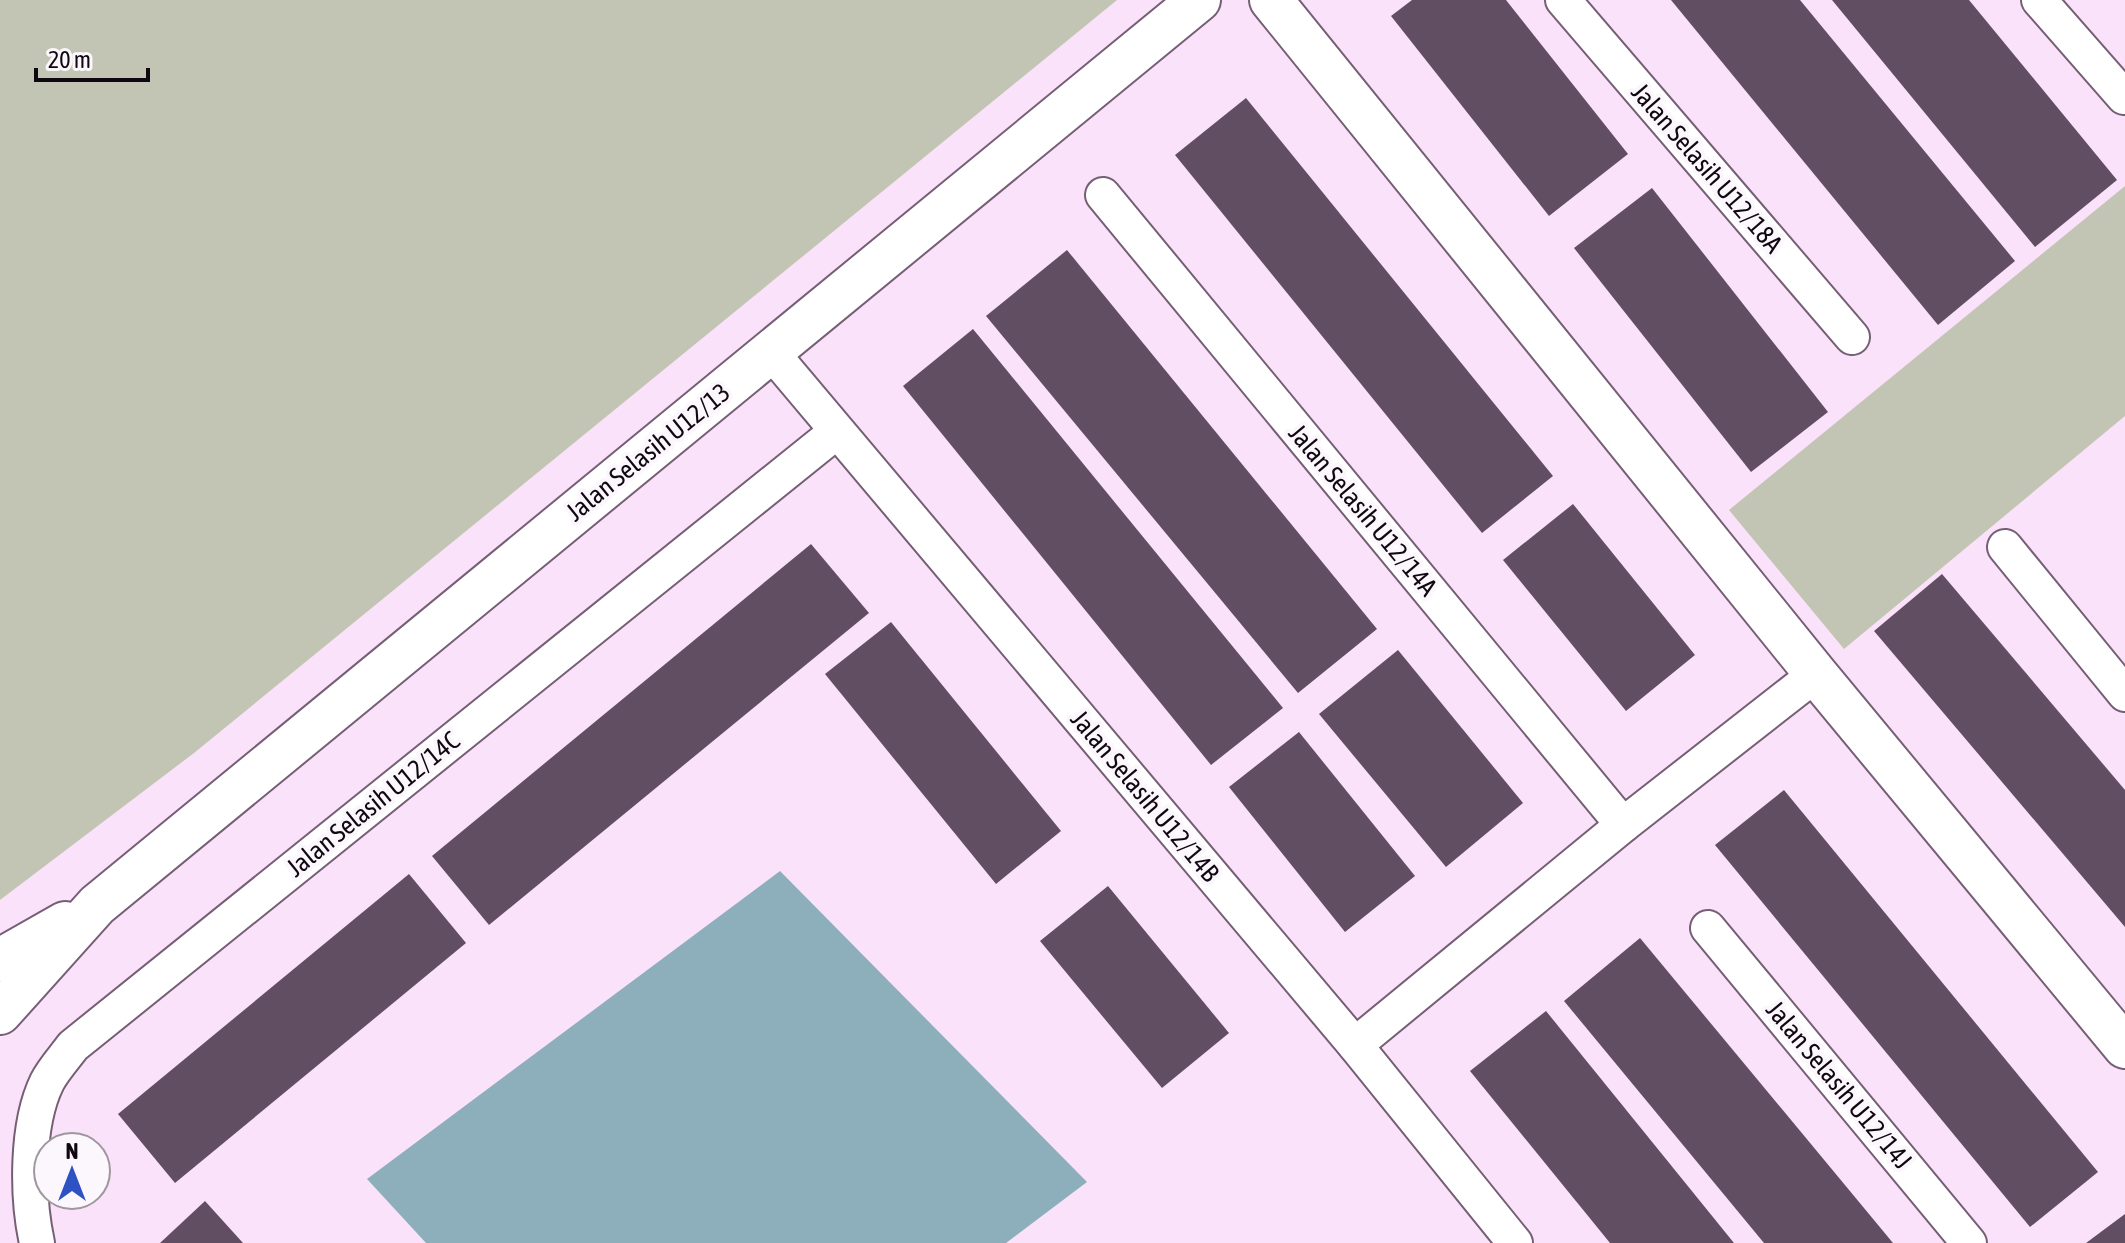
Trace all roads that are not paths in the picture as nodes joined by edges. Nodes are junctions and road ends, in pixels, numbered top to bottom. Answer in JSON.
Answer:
{"nodes":[{"id":1,"x":1199,"y":0,"type":"edge"},
{"id":2,"x":1271,"y":0,"type":"edge"},
{"id":3,"x":1563,"y":0,"type":"edge"},
{"id":4,"x":2039,"y":0,"type":"edge"},
{"id":5,"x":2124,"y":97,"type":"edge"},
{"id":6,"x":1103,"y":195,"type":"dead end"},
{"id":7,"x":1852,"y":337,"type":"dead end"},
{"id":8,"x":771,"y":352,"type":"junction"},
{"id":9,"x":836,"y":432,"type":"junction"},
{"id":10,"x":2005,"y":547,"type":"dead end"},
{"id":11,"x":1816,"y":674,"type":"junction"},
{"id":12,"x":2125,"y":694,"type":"edge"},
{"id":13,"x":1623,"y":825,"type":"junction"},
{"id":14,"x":97,"y":905,"type":"junction"},
{"id":15,"x":1708,"y":928,"type":"dead end"},
{"id":16,"x":0,"y":960,"type":"edge"},
{"id":17,"x":0,"y":1013,"type":"edge"},
{"id":18,"x":1355,"y":1045,"type":"junction"},
{"id":19,"x":2125,"y":1047,"type":"edge"},
{"id":20,"x":37,"y":1243,"type":"edge"},
{"id":21,"x":1515,"y":1243,"type":"edge"},
{"id":22,"x":1969,"y":1243,"type":"edge"}],
"edges":[{"from":1,"to":8,"type":"street","name":"Jalan Selasih U12/13"},
{"from":2,"to":11,"type":"street"},
{"from":3,"to":7,"type":"street","name":"Jalan Selasih U12/18A"},
{"from":4,"to":5,"type":"street"},
{"from":6,"to":13,"type":"street","name":"Jalan Selasih U12/14A"},
{"from":8,"to":9,"type":"street","name":"Jalan Selasih U12/14B"},
{"from":8,"to":14,"type":"street","name":"Jalan Selasih U12/13"},
{"from":9,"to":18,"type":"street","name":"Jalan Selasih U12/14B"},
{"from":9,"to":20,"type":"street","name":"Jalan Selasih U12/14C"},
{"from":10,"to":12,"type":"street"},
{"from":11,"to":13,"type":"street"},
{"from":11,"to":19,"type":"street"},
{"from":13,"to":18,"type":"street"},
{"from":14,"to":16,"type":"street","name":"Jalan Selasih U12/13"},
{"from":14,"to":17,"type":"street","name":"Jalan Selasih U12/13"},
{"from":15,"to":22,"type":"street","name":"Jalan Selasih U12/14J"},
{"from":18,"to":21,"type":"street","name":"Jalan Selasih U12/14B"}]}
